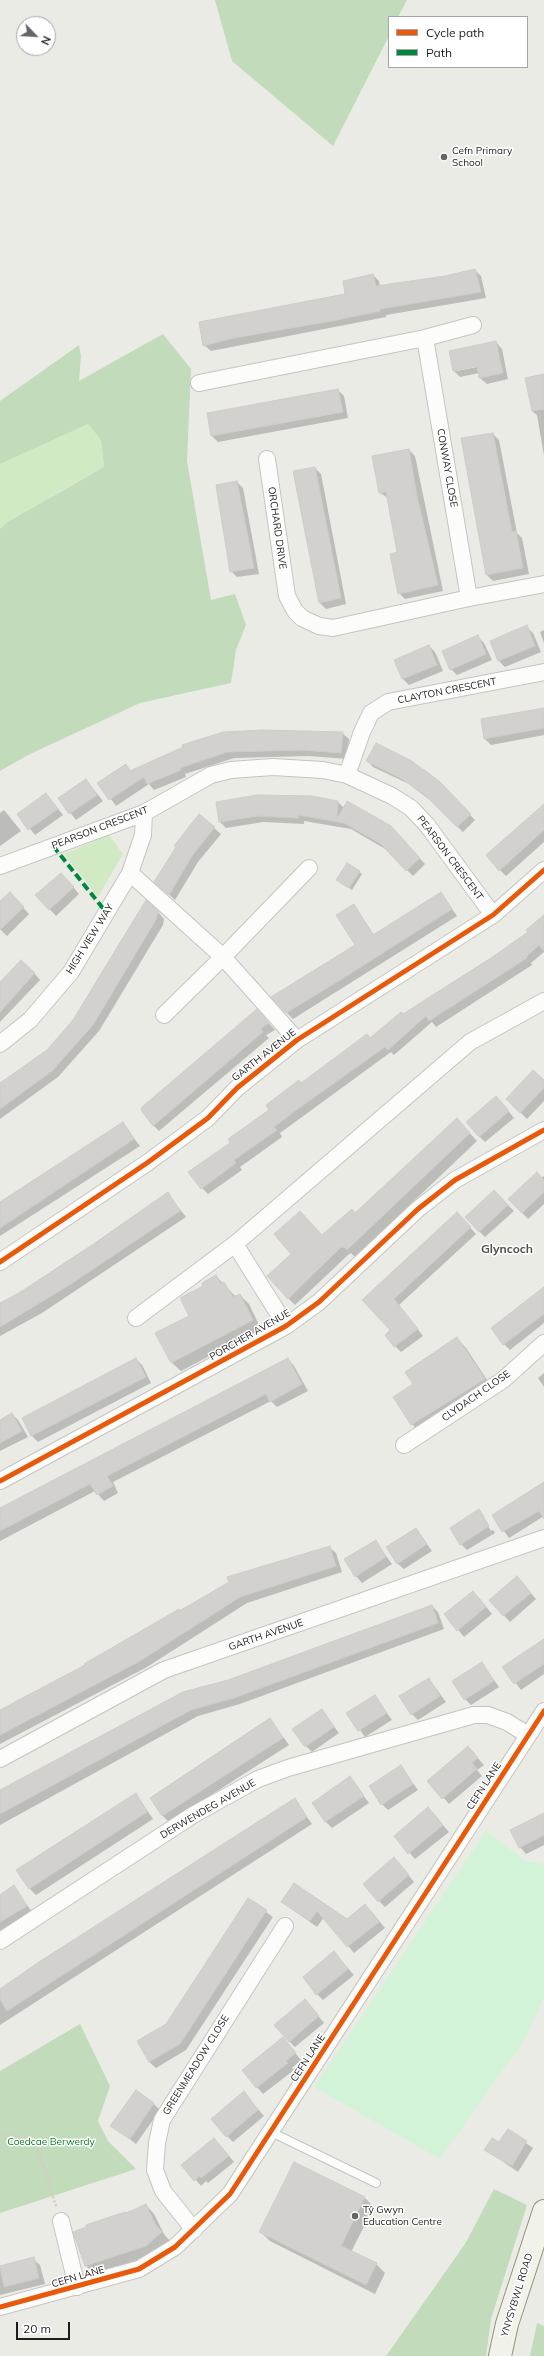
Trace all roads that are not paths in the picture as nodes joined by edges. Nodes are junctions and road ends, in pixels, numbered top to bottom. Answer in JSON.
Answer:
{"nodes":[{"id":1,"x":473,"y":325,"type":"dead end"},
{"id":2,"x":425,"y":338,"type":"junction"},
{"id":3,"x":199,"y":383,"type":"dead end"},
{"id":4,"x":267,"y":459,"type":"dead end"},
{"id":5,"x":544,"y":584,"type":"edge"},
{"id":6,"x":469,"y":598,"type":"junction"},
{"id":7,"x":544,"y":672,"type":"edge"},
{"id":8,"x":347,"y":775,"type":"junction"},
{"id":9,"x":144,"y":813,"type":"junction"},
{"id":10,"x":0,"y":866,"type":"edge"},
{"id":11,"x":309,"y":868,"type":"dead end"},
{"id":12,"x":544,"y":870,"type":"edge"},
{"id":13,"x":130,"y":873,"type":"junction"},
{"id":14,"x":492,"y":914,"type":"junction"},
{"id":15,"x":223,"y":957,"type":"junction"},
{"id":16,"x":544,"y":1001,"type":"edge"},
{"id":17,"x":164,"y":1015,"type":"dead end"},
{"id":18,"x":297,"y":1040,"type":"junction"},
{"id":19,"x":0,"y":1044,"type":"edge"},
{"id":20,"x":544,"y":1130,"type":"edge"},
{"id":21,"x":235,"y":1244,"type":"junction"},
{"id":22,"x":0,"y":1262,"type":"edge"},
{"id":23,"x":136,"y":1318,"type":"dead end"},
{"id":24,"x":286,"y":1326,"type":"junction"},
{"id":25,"x":544,"y":1343,"type":"edge"},
{"id":26,"x":404,"y":1445,"type":"dead end"},
{"id":27,"x":0,"y":1482,"type":"edge"},
{"id":28,"x":544,"y":1538,"type":"edge"},
{"id":29,"x":544,"y":1711,"type":"edge"},
{"id":30,"x":528,"y":1736,"type":"junction"},
{"id":31,"x":0,"y":1759,"type":"edge"},
{"id":32,"x":285,"y":1926,"type":"dead end"},
{"id":33,"x":0,"y":1941,"type":"edge"},
{"id":34,"x":271,"y":2132,"type":"junction"},
{"id":35,"x":376,"y":2183,"type":"dead end"},
{"id":36,"x":544,"y":2211,"type":"edge"},
{"id":37,"x":61,"y":2221,"type":"road end"},
{"id":38,"x":194,"y":2230,"type":"junction"},
{"id":39,"x":77,"y":2287,"type":"junction"},
{"id":40,"x":0,"y":2307,"type":"edge"},
{"id":41,"x":500,"y":2356,"type":"edge"}],
"edges":[{"from":1,"to":2,"type":"street"},
{"from":2,"to":3,"type":"street"},
{"from":2,"to":6,"type":"street","name":"CONWAY CLOSE"},
{"from":4,"to":6,"type":"street","name":"ORCHARD DRIVE"},
{"from":5,"to":6,"type":"street"},
{"from":7,"to":8,"type":"street","name":"CLAYTON CRESCENT"},
{"from":8,"to":9,"type":"street","name":"PEARSON CRESCENT"},
{"from":8,"to":14,"type":"street","name":"PEARSON CRESCENT"},
{"from":9,"to":10,"type":"street","name":"PEARSON CRESCENT"},
{"from":9,"to":13,"type":"street","name":"HIGH VIEW WAY"},
{"from":11,"to":15,"type":"street"},
{"from":12,"to":14,"type":"street","name":"GARTH AVENUE"},
{"from":13,"to":15,"type":"street"},
{"from":13,"to":19,"type":"street","name":"HIGH VIEW WAY"},
{"from":14,"to":18,"type":"street","name":"GARTH AVENUE"},
{"from":15,"to":17,"type":"street"},
{"from":15,"to":18,"type":"street"},
{"from":16,"to":21,"type":"street"},
{"from":18,"to":22,"type":"street","name":"GARTH AVENUE"},
{"from":20,"to":24,"type":"street","name":"PORCHER AVENUE"},
{"from":21,"to":23,"type":"street"},
{"from":21,"to":24,"type":"street"},
{"from":24,"to":27,"type":"street","name":"PORCHER AVENUE"},
{"from":25,"to":26,"type":"street","name":"CLYDACH CLOSE"},
{"from":28,"to":31,"type":"street","name":"GARTH AVENUE"},
{"from":29,"to":30,"type":"street","name":"CEFN LANE"},
{"from":30,"to":33,"type":"street","name":"DERWENDEG AVENUE"},
{"from":30,"to":34,"type":"street","name":"CEFN LANE"},
{"from":32,"to":38,"type":"street","name":"GREENMEADOW CLOSE"},
{"from":34,"to":35,"type":"lane"},
{"from":34,"to":38,"type":"street","name":"CEFN LANE"},
{"from":36,"to":41,"type":"main road","name":"YNYSYBWL ROAD"},
{"from":37,"to":39,"type":"street"},
{"from":38,"to":39,"type":"street","name":"CEFN LANE"},
{"from":39,"to":40,"type":"street","name":"CEFN LANE"}]}
